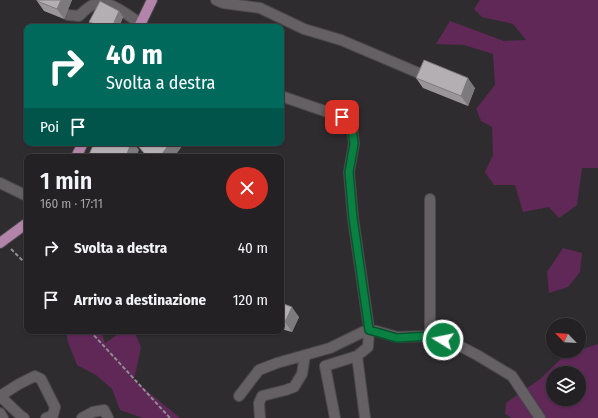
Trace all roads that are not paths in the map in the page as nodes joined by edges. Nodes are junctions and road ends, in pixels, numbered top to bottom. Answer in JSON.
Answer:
{"nodes":[{"id":1,"x":152,"y":0,"type":"edge"},
{"id":2,"x":216,"y":0,"type":"edge"},
{"id":3,"x":68,"y":15,"type":"dead end"},
{"id":4,"x":139,"y":24,"type":"edge"},
{"id":5,"x":140,"y":24,"type":"edge"},
{"id":6,"x":421,"y":74,"type":"edge"},
{"id":7,"x":284,"y":97,"type":"edge"},
{"id":8,"x":0,"y":183,"type":"edge"},
{"id":9,"x":24,"y":195,"type":"edge"},
{"id":10,"x":430,"y":199,"type":"dead end"},
{"id":11,"x":24,"y":225,"type":"edge"},
{"id":12,"x":1,"y":242,"type":"edge"},
{"id":13,"x":369,"y":330,"type":"junction"},
{"id":14,"x":430,"y":336,"type":"junction"},
{"id":15,"x":305,"y":355,"type":"junction"},
{"id":16,"x":358,"y":356,"type":"junction"},
{"id":17,"x":0,"y":396,"type":"edge"},
{"id":18,"x":239,"y":396,"type":"dead end"},
{"id":19,"x":0,"y":413,"type":"edge"},
{"id":20,"x":3,"y":418,"type":"edge"},
{"id":21,"x":24,"y":418,"type":"edge"},
{"id":22,"x":46,"y":418,"type":"edge"},
{"id":23,"x":82,"y":418,"type":"edge"},
{"id":24,"x":108,"y":418,"type":"edge"},
{"id":25,"x":260,"y":418,"type":"edge"},
{"id":26,"x":335,"y":418,"type":"edge"},
{"id":27,"x":365,"y":418,"type":"edge"},
{"id":28,"x":540,"y":418,"type":"edge"}],
"edges":[{"from":1,"to":5,"type":"main road"},
{"from":2,"to":6,"type":"street"},
{"from":3,"to":4,"type":"street"},
{"from":7,"to":13,"type":"street"},
{"from":8,"to":9,"type":"street"},
{"from":10,"to":14,"type":"street"},
{"from":11,"to":12,"type":"main road"},
{"from":13,"to":14,"type":"street"},
{"from":13,"to":15,"type":"street"},
{"from":13,"to":16,"type":"street"},
{"from":14,"to":28,"type":"street"},
{"from":15,"to":18,"type":"street"},
{"from":15,"to":25,"type":"street"},
{"from":16,"to":26,"type":"street"},
{"from":16,"to":27,"type":"street"},
{"from":17,"to":21,"type":"street"},
{"from":17,"to":22,"type":"street"},
{"from":19,"to":20,"type":"street"},
{"from":23,"to":24,"type":"street"}]}
